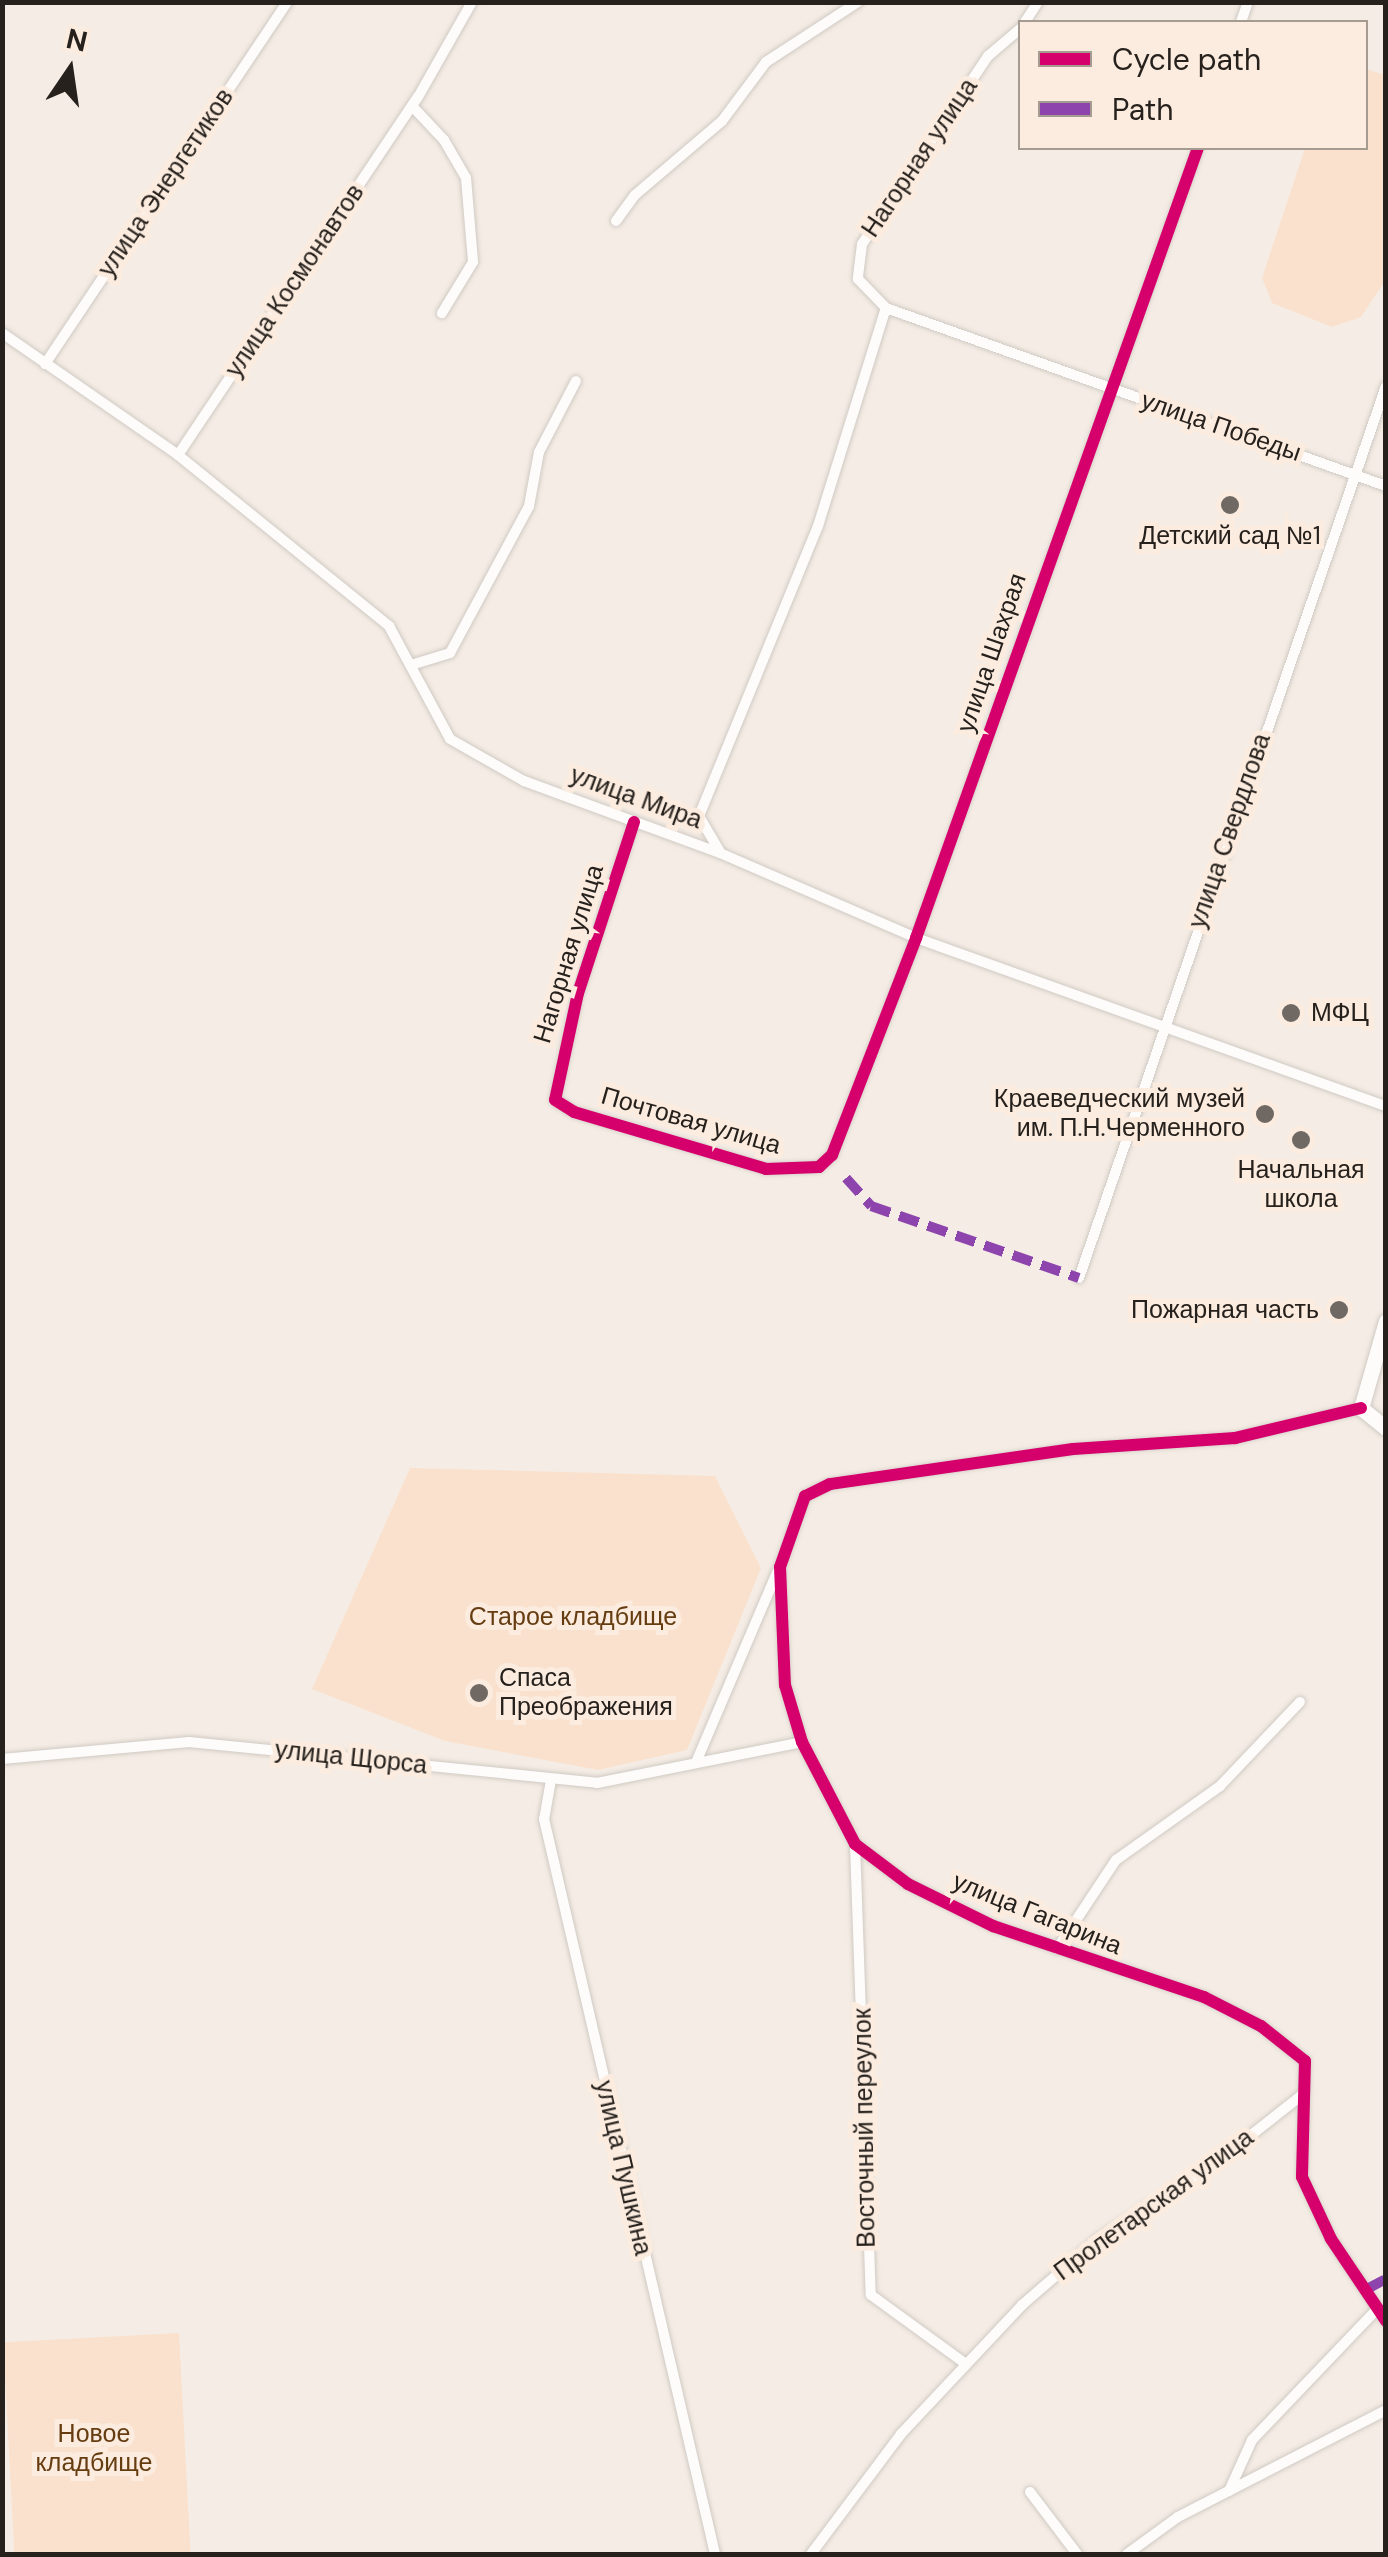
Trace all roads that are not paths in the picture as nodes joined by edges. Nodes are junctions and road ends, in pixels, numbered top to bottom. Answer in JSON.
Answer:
{"nodes":[{"id":1,"x":287,"y":2,"type":"edge"},
{"id":2,"x":472,"y":2,"type":"edge"},
{"id":3,"x":858,"y":2,"type":"edge"},
{"id":4,"x":1018,"y":29,"type":"edge"},
{"id":5,"x":412,"y":106,"type":"junction"},
{"id":6,"x":1197,"y":150,"type":"edge"},
{"id":7,"x":616,"y":221,"type":"dead end"},
{"id":8,"x":886,"y":308,"type":"junction"},
{"id":9,"x":442,"y":313,"type":"dead end"},
{"id":10,"x":2,"y":333,"type":"edge"},
{"id":11,"x":45,"y":364,"type":"junction"},
{"id":12,"x":576,"y":380,"type":"dead end"},
{"id":13,"x":1386,"y":386,"type":"edge"},
{"id":14,"x":1115,"y":390,"type":"junction"},
{"id":15,"x":178,"y":455,"type":"junction"},
{"id":16,"x":1355,"y":474,"type":"junction"},
{"id":17,"x":1386,"y":486,"type":"edge"},
{"id":18,"x":411,"y":665,"type":"junction"},
{"id":19,"x":634,"y":822,"type":"junction"},
{"id":20,"x":720,"y":853,"type":"junction"},
{"id":21,"x":916,"y":938,"type":"junction"},
{"id":22,"x":1160,"y":1029,"type":"junction"},
{"id":23,"x":555,"y":1100,"type":"joint"},
{"id":24,"x":1386,"y":1106,"type":"edge"},
{"id":25,"x":818,"y":1167,"type":"joint"},
{"id":26,"x":1079,"y":1278,"type":"dead end"},
{"id":27,"x":1386,"y":1321,"type":"edge"},
{"id":28,"x":1360,"y":1408,"type":"junction"},
{"id":29,"x":1386,"y":1428,"type":"edge"},
{"id":30,"x":780,"y":1567,"type":"junction"},
{"id":31,"x":1300,"y":1702,"type":"dead end"},
{"id":32,"x":802,"y":1742,"type":"junction"},
{"id":33,"x":2,"y":1759,"type":"edge"},
{"id":34,"x":696,"y":1760,"type":"junction"},
{"id":35,"x":551,"y":1780,"type":"junction"},
{"id":36,"x":855,"y":1844,"type":"junction"},
{"id":37,"x":1057,"y":1949,"type":"junction"},
{"id":38,"x":1303,"y":2094,"type":"junction"},
{"id":39,"x":1378,"y":2308,"type":"junction"},
{"id":40,"x":1386,"y":2321,"type":"edge"},
{"id":41,"x":966,"y":2364,"type":"junction"},
{"id":42,"x":1386,"y":2410,"type":"edge"},
{"id":43,"x":1030,"y":2492,"type":"dead end"},
{"id":44,"x":1227,"y":2495,"type":"junction"},
{"id":45,"x":715,"y":2554,"type":"edge"},
{"id":46,"x":811,"y":2554,"type":"edge"},
{"id":47,"x":1077,"y":2554,"type":"edge"},
{"id":48,"x":1127,"y":2554,"type":"edge"}],
"edges":[{"from":1,"to":11,"type":"street","name":"улица Энергетиков"},
{"from":2,"to":5,"type":"street","name":"улица Космонавтов"},
{"from":3,"to":7,"type":"street"},
{"from":4,"to":8,"type":"street","name":"Нагорная улица"},
{"from":5,"to":9,"type":"street"},
{"from":5,"to":15,"type":"street","name":"улица Космонавтов"},
{"from":6,"to":14,"type":"street","name":"улица Шахрая"},
{"from":8,"to":14,"type":"street","name":"улица Победы"},
{"from":8,"to":20,"type":"street"},
{"from":10,"to":11,"type":"street","name":"улица Мира"},
{"from":11,"to":15,"type":"street","name":"улица Мира"},
{"from":12,"to":18,"type":"street"},
{"from":13,"to":16,"type":"street","name":"улица Свердлова"},
{"from":14,"to":16,"type":"street","name":"улица Победы"},
{"from":14,"to":21,"type":"street","name":"улица Шахрая"},
{"from":15,"to":18,"type":"street","name":"улица Мира"},
{"from":16,"to":17,"type":"street","name":"улица Победы"},
{"from":16,"to":22,"type":"street","name":"улица Свердлова"},
{"from":18,"to":19,"type":"street","name":"улица Мира"},
{"from":19,"to":20,"type":"street","name":"улица Мира"},
{"from":19,"to":23,"type":"street","name":"Нагорная улица"},
{"from":20,"to":21,"type":"street","name":"улица Мира"},
{"from":21,"to":22,"type":"street","name":"улица Мира"},
{"from":21,"to":25,"type":"street","name":"улица Шахрая"},
{"from":22,"to":24,"type":"street","name":"улица Мира"},
{"from":22,"to":26,"type":"street","name":"улица Свердлова"},
{"from":23,"to":25,"type":"street","name":"Почтовая улица"},
{"from":27,"to":28,"type":"main road"},
{"from":28,"to":29,"type":"main road"},
{"from":28,"to":30,"type":"street","name":"улица Гагарина"},
{"from":30,"to":32,"type":"street","name":"улица Гагарина"},
{"from":30,"to":34,"type":"street"},
{"from":31,"to":37,"type":"street","name":"улица Гагарина"},
{"from":32,"to":34,"type":"street","name":"улица Щорса"},
{"from":32,"to":36,"type":"street","name":"улица Гагарина"},
{"from":33,"to":35,"type":"street","name":"улица Щорса"},
{"from":34,"to":35,"type":"street","name":"улица Щорса"},
{"from":35,"to":45,"type":"street","name":"улица Пушкина"},
{"from":36,"to":37,"type":"street","name":"улица Гагарина"},
{"from":36,"to":41,"type":"street","name":"Восточный переулок"},
{"from":37,"to":38,"type":"street","name":"улица Гагарина"},
{"from":38,"to":39,"type":"street","name":"улица Гагарина"},
{"from":38,"to":41,"type":"street","name":"Пролетарская улица"},
{"from":39,"to":40,"type":"street","name":"улица Гагарина"},
{"from":39,"to":44,"type":"street"},
{"from":41,"to":46,"type":"street"},
{"from":42,"to":44,"type":"street"},
{"from":43,"to":47,"type":"street"},
{"from":44,"to":48,"type":"street"}]}
